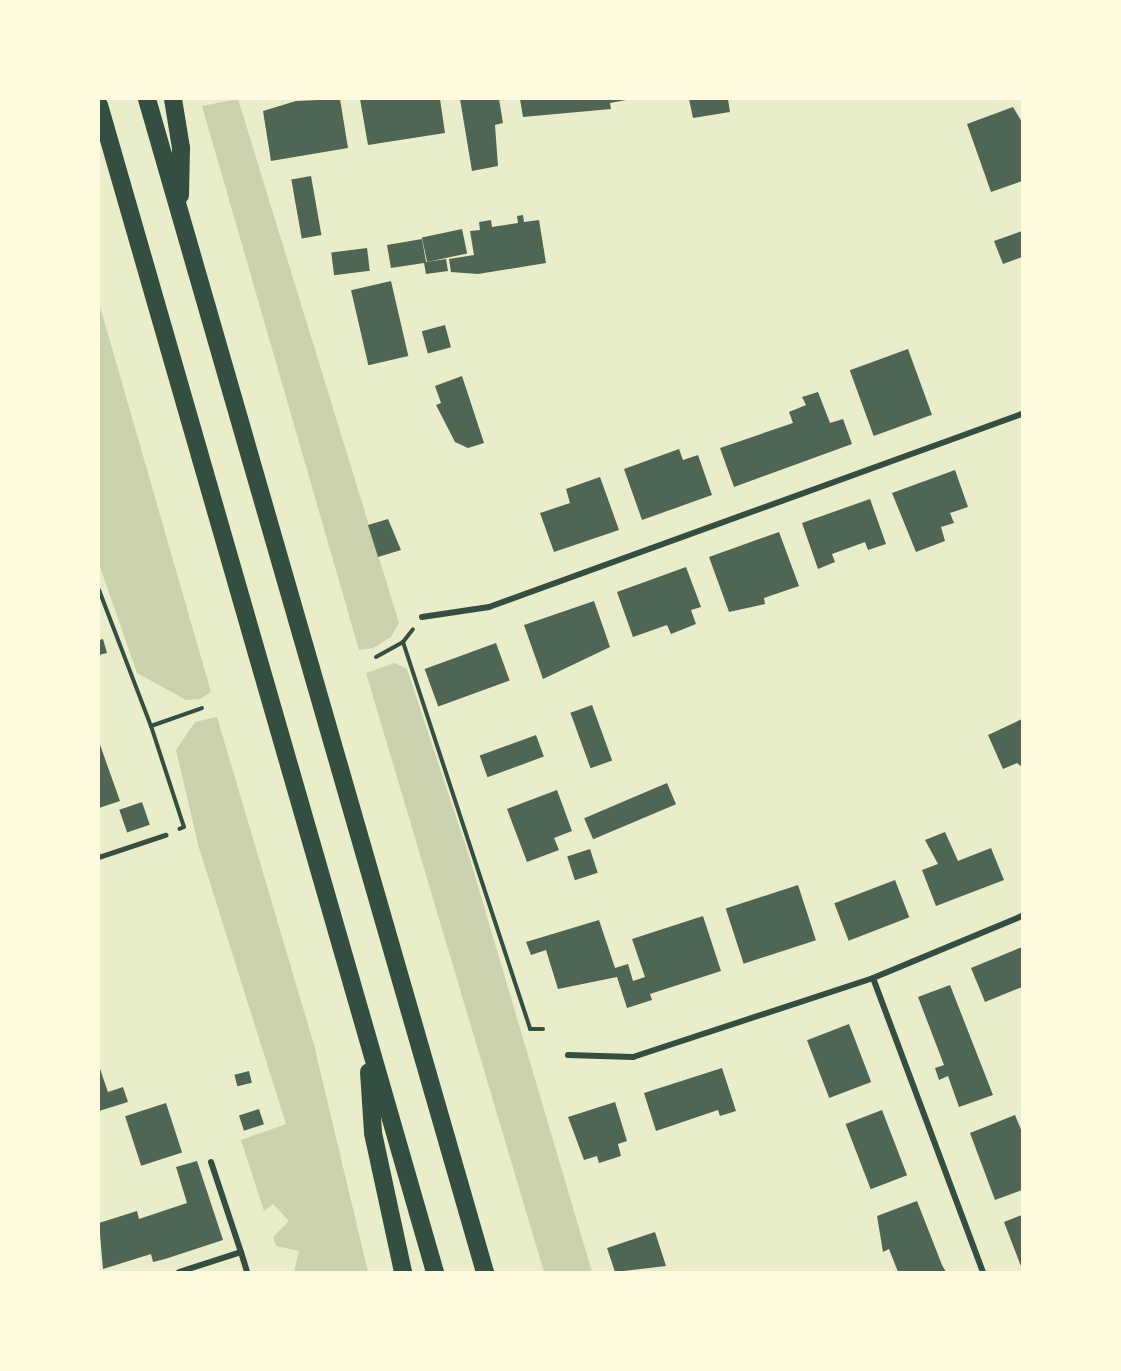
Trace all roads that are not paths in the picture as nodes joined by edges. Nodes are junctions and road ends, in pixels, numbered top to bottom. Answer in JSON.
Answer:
{"nodes":[{"id":1,"x":99,"y":105,"type":"edge"},
{"id":2,"x":174,"y":105,"type":"edge"},
{"id":3,"x":149,"y":107,"type":"edge"},
{"id":4,"x":179,"y":215,"type":"junction"},
{"id":5,"x":1022,"y":414,"type":"edge"},
{"id":6,"x":422,"y":617,"type":"road end"},
{"id":7,"x":165,"y":835,"type":"road end"},
{"id":8,"x":99,"y":857,"type":"edge"},
{"id":9,"x":1022,"y":915,"type":"edge"},
{"id":10,"x":873,"y":978,"type":"junction"},
{"id":11,"x":367,"y":1038,"type":"junction"},
{"id":12,"x":568,"y":1055,"type":"dead end"},
{"id":13,"x":211,"y":1162,"type":"dead end"},
{"id":14,"x":241,"y":1252,"type":"junction"},
{"id":15,"x":180,"y":1272,"type":"edge"},
{"id":16,"x":248,"y":1272,"type":"edge"},
{"id":17,"x":403,"y":1272,"type":"edge"},
{"id":18,"x":435,"y":1272,"type":"edge"},
{"id":19,"x":485,"y":1272,"type":"edge"},
{"id":20,"x":983,"y":1272,"type":"edge"}],
"edges":[{"from":1,"to":11,"type":"highway"},
{"from":2,"to":4,"type":"highway"},
{"from":3,"to":4,"type":"highway"},
{"from":4,"to":19,"type":"highway"},
{"from":5,"to":6,"type":"street"},
{"from":7,"to":8,"type":"lane"},
{"from":9,"to":10,"type":"street"},
{"from":10,"to":12,"type":"street"},
{"from":10,"to":20,"type":"street"},
{"from":11,"to":17,"type":"highway"},
{"from":11,"to":18,"type":"highway"},
{"from":13,"to":14,"type":"street"},
{"from":14,"to":15,"type":"street"},
{"from":14,"to":16,"type":"street"}]}
